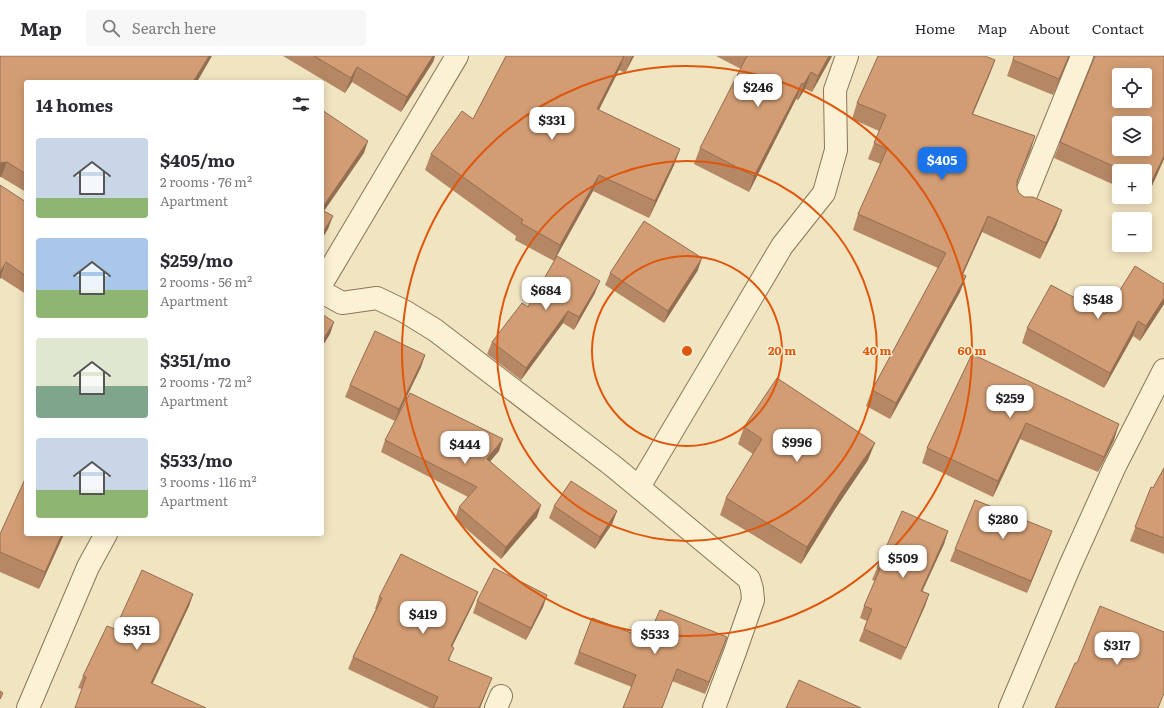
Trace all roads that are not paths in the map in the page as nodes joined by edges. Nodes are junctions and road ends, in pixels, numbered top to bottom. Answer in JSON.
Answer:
{"nodes":[{"id":1,"x":457,"y":56,"type":"edge"},
{"id":2,"x":847,"y":56,"type":"edge"},
{"id":3,"x":1082,"y":56,"type":"edge"},
{"id":4,"x":1023,"y":202,"type":"edge"},
{"id":5,"x":324,"y":280,"type":"edge"},
{"id":6,"x":324,"y":293,"type":"edge"},
{"id":7,"x":1164,"y":370,"type":"edge"},
{"id":8,"x":639,"y":487,"type":"junction"},
{"id":9,"x":105,"y":536,"type":"edge"},
{"id":10,"x":28,"y":708,"type":"edge"},
{"id":11,"x":714,"y":708,"type":"edge"},
{"id":12,"x":1010,"y":708,"type":"edge"}],
"edges":[{"from":1,"to":5,"type":"street"},
{"from":2,"to":8,"type":"street"},
{"from":3,"to":4,"type":"street"},
{"from":6,"to":8,"type":"street"},
{"from":7,"to":12,"type":"street"},
{"from":8,"to":11,"type":"street"},
{"from":9,"to":10,"type":"street"}]}
